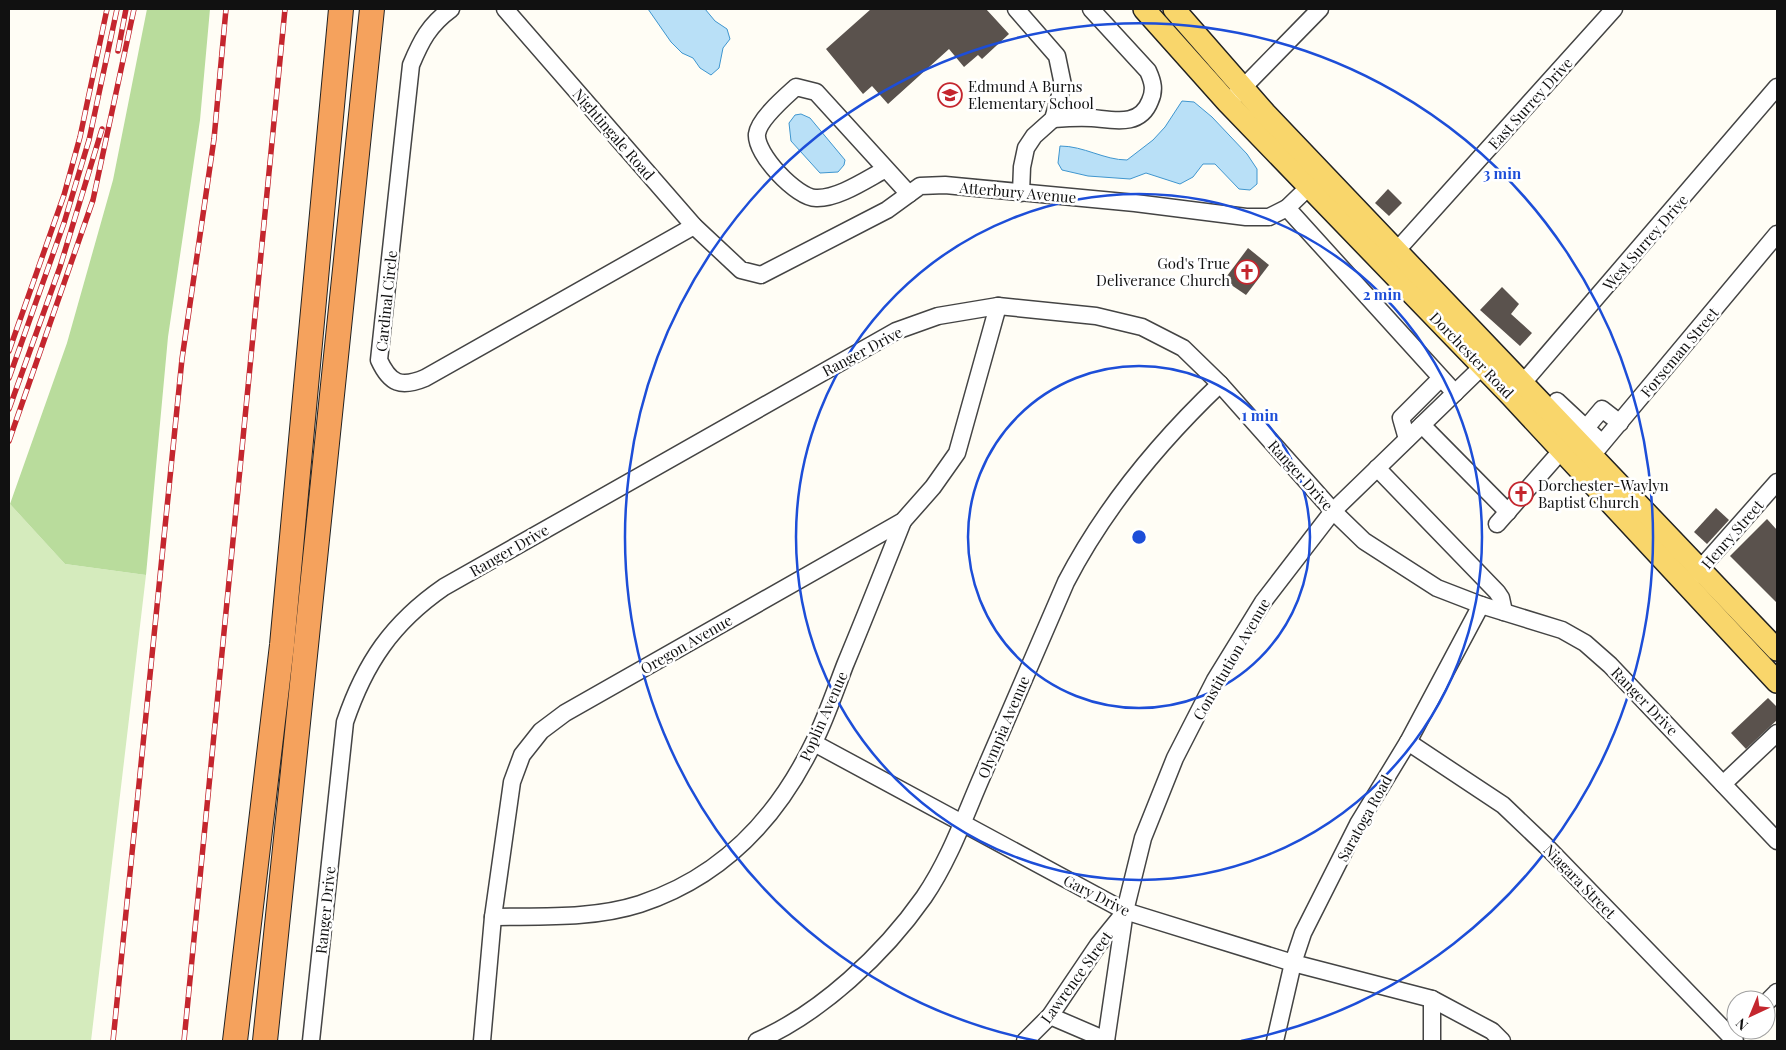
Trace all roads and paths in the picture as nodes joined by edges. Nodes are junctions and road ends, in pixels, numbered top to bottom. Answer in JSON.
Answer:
{"nodes":[{"id":1,"x":341,"y":9,"type":"edge"},
{"id":2,"x":372,"y":9,"type":"edge"},
{"id":3,"x":385,"y":9,"type":"edge"},
{"id":4,"x":451,"y":9,"type":"edge"},
{"id":5,"x":505,"y":9,"type":"edge"},
{"id":6,"x":1016,"y":9,"type":"edge"},
{"id":7,"x":1091,"y":9,"type":"edge"},
{"id":8,"x":1144,"y":9,"type":"edge"},
{"id":9,"x":1174,"y":9,"type":"edge"},
{"id":10,"x":1320,"y":9,"type":"edge"},
{"id":11,"x":1614,"y":9,"type":"edge"},
{"id":12,"x":1777,"y":87,"type":"edge"},
{"id":13,"x":1243,"y":88,"type":"junction"},
{"id":14,"x":1228,"y":102,"type":"junction"},
{"id":15,"x":1053,"y":119,"type":"junction"},
{"id":16,"x":886,"y":169,"type":"junction"},
{"id":17,"x":1316,"y":180,"type":"junction"},
{"id":18,"x":1022,"y":192,"type":"junction"},
{"id":19,"x":353,"y":194,"type":"junction"},
{"id":20,"x":910,"y":194,"type":"junction"},
{"id":21,"x":1287,"y":208,"type":"junction"},
{"id":22,"x":694,"y":226,"type":"junction"},
{"id":23,"x":1777,"y":234,"type":"edge"},
{"id":24,"x":727,"y":256,"type":"joint"},
{"id":25,"x":1391,"y":257,"type":"junction"},
{"id":26,"x":998,"y":306,"type":"junction"},
{"id":27,"x":1488,"y":361,"type":"junction"},
{"id":28,"x":1441,"y":378,"type":"junction"},
{"id":29,"x":1220,"y":384,"type":"junction"},
{"id":30,"x":1518,"y":390,"type":"junction"},
{"id":31,"x":1455,"y":393,"type":"junction"},
{"id":32,"x":1557,"y":401,"type":"dead end"},
{"id":33,"x":1620,"y":423,"type":"junction"},
{"id":34,"x":1422,"y":425,"type":"junction"},
{"id":35,"x":1586,"y":428,"type":"junction"},
{"id":36,"x":1407,"y":439,"type":"junction"},
{"id":37,"x":1562,"y":450,"type":"junction"},
{"id":38,"x":1591,"y":456,"type":"junction"},
{"id":39,"x":1378,"y":468,"type":"junction"},
{"id":40,"x":1777,"y":482,"type":"edge"},
{"id":41,"x":1333,"y":511,"type":"junction"},
{"id":42,"x":903,"y":521,"type":"junction"},
{"id":43,"x":1701,"y":570,"type":"junction"},
{"id":44,"x":1685,"y":584,"type":"junction"},
{"id":45,"x":1481,"y":605,"type":"junction"},
{"id":46,"x":1504,"y":612,"type":"junction"},
{"id":47,"x":1777,"y":650,"type":"edge"},
{"id":48,"x":1777,"y":682,"type":"edge"},
{"id":49,"x":1777,"y":733,"type":"edge"},
{"id":50,"x":1408,"y":742,"type":"junction"},
{"id":51,"x":814,"y":743,"type":"junction"},
{"id":52,"x":1724,"y":784,"type":"junction"},
{"id":53,"x":962,"y":822,"type":"junction"},
{"id":54,"x":1777,"y":841,"type":"edge"},
{"id":55,"x":1126,"y":911,"type":"junction"},
{"id":56,"x":493,"y":917,"type":"junction"},
{"id":57,"x":1292,"y":963,"type":"junction"},
{"id":58,"x":1432,"y":999,"type":"junction"},
{"id":59,"x":1050,"y":1016,"type":"junction"},
{"id":60,"x":1726,"y":1028,"type":"edge"},
{"id":61,"x":235,"y":1041,"type":"edge"},
{"id":62,"x":265,"y":1041,"type":"edge"},
{"id":63,"x":311,"y":1041,"type":"edge"},
{"id":64,"x":482,"y":1041,"type":"edge"},
{"id":65,"x":757,"y":1041,"type":"edge"},
{"id":66,"x":1025,"y":1041,"type":"edge"},
{"id":67,"x":1106,"y":1041,"type":"edge"},
{"id":68,"x":1275,"y":1041,"type":"edge"},
{"id":69,"x":1432,"y":1041,"type":"edge"},
{"id":70,"x":1502,"y":1041,"type":"edge"}],
"edges":[{"from":1,"to":61,"type":"highway"},
{"from":2,"to":19,"type":"highway"},
{"from":3,"to":19,"type":"highway"},
{"from":4,"to":22,"type":"street","name":"Cardinal Circle"},
{"from":5,"to":22,"type":"street","name":"Nightingale Road"},
{"from":6,"to":15,"type":"street"},
{"from":7,"to":15,"type":"street"},
{"from":8,"to":14,"type":"main road","name":"Dorchester Road"},
{"from":9,"to":13,"type":"main road","name":"Dorchester Road"},
{"from":10,"to":13,"type":"street"},
{"from":11,"to":25,"type":"street","name":"East Surrey Drive"},
{"from":12,"to":30,"type":"street","name":"West Surrey Drive"},
{"from":13,"to":14,"type":"street"},
{"from":13,"to":17,"type":"main road","name":"Dorchester Road"},
{"from":14,"to":17,"type":"main road","name":"Dorchester Road"},
{"from":15,"to":18,"type":"street"},
{"from":16,"to":16,"type":"street"},
{"from":16,"to":20,"type":"street"},
{"from":17,"to":21,"type":"street","name":"Atterbury Avenue"},
{"from":17,"to":25,"type":"main road","name":"Dorchester Road"},
{"from":18,"to":20,"type":"street","name":"Atterbury Avenue"},
{"from":18,"to":21,"type":"street","name":"Atterbury Avenue"},
{"from":19,"to":62,"type":"highway"},
{"from":20,"to":24,"type":"street","name":"Atterbury Avenue"},
{"from":21,"to":28,"type":"street"},
{"from":22,"to":24,"type":"street","name":"Nightingale Road"},
{"from":23,"to":33,"type":"street","name":"Forseman Street"},
{"from":25,"to":27,"type":"main road","name":"Dorchester Road"},
{"from":26,"to":29,"type":"street","name":"Ranger Drive"},
{"from":26,"to":42,"type":"street","name":"Oregon Avenue"},
{"from":26,"to":63,"type":"street","name":"Ranger Drive"},
{"from":27,"to":30,"type":"main road","name":"Dorchester Road"},
{"from":27,"to":31,"type":"street","name":"Constitution Avenue"},
{"from":28,"to":31,"type":"street"},
{"from":28,"to":36,"type":"street"},
{"from":29,"to":41,"type":"street","name":"Ranger Drive"},
{"from":29,"to":53,"type":"street","name":"Olympia Avenue"},
{"from":30,"to":37,"type":"main road","name":"Dorchester Road"},
{"from":30,"to":38,"type":"main road","name":"Dorchester Road"},
{"from":31,"to":34,"type":"street","name":"Constitution Avenue"},
{"from":32,"to":35,"type":"street"},
{"from":33,"to":35,"type":"street"},
{"from":33,"to":38,"type":"street","name":"Forseman Street"},
{"from":34,"to":36,"type":"street","name":"Constitution Avenue"},
{"from":34,"to":37,"type":"street"},
{"from":35,"to":38,"type":"street"},
{"from":36,"to":39,"type":"street","name":"Constitution Avenue"},
{"from":37,"to":38,"type":"main road","name":"Dorchester Road"},
{"from":38,"to":43,"type":"main road","name":"Dorchester Road"},
{"from":38,"to":44,"type":"main road","name":"Dorchester Road"},
{"from":39,"to":41,"type":"street","name":"Constitution Avenue"},
{"from":39,"to":46,"type":"street"},
{"from":40,"to":43,"type":"street","name":"Henry Street"},
{"from":41,"to":45,"type":"street","name":"Ranger Drive"},
{"from":41,"to":55,"type":"street","name":"Constitution Avenue"},
{"from":42,"to":51,"type":"street","name":"Poplin Avenue"},
{"from":42,"to":56,"type":"street","name":"Oregon Avenue"},
{"from":43,"to":44,"type":"street","name":"Henry Street"},
{"from":43,"to":47,"type":"main road","name":"Dorchester Road"},
{"from":44,"to":48,"type":"main road","name":"Dorchester Road"},
{"from":45,"to":46,"type":"street","name":"Ranger Drive"},
{"from":45,"to":50,"type":"street","name":"Saratoga Road"},
{"from":46,"to":52,"type":"street","name":"Ranger Drive"},
{"from":49,"to":52,"type":"street"},
{"from":50,"to":57,"type":"street","name":"Saratoga Road"},
{"from":50,"to":60,"type":"street","name":"Niagara Street"},
{"from":51,"to":53,"type":"street","name":"Gary Drive"},
{"from":51,"to":56,"type":"street","name":"Poplin Avenue"},
{"from":52,"to":54,"type":"street","name":"Ranger Drive"},
{"from":53,"to":55,"type":"street","name":"Gary Drive"},
{"from":53,"to":65,"type":"street","name":"Olympia Avenue"},
{"from":55,"to":57,"type":"street","name":"Gary Drive"},
{"from":55,"to":59,"type":"street","name":"Lawrence Street"},
{"from":55,"to":67,"type":"street","name":"Constitution Avenue"},
{"from":56,"to":64,"type":"street","name":"Oregon Avenue"},
{"from":57,"to":58,"type":"street","name":"Gary Drive"},
{"from":57,"to":68,"type":"street","name":"Saratoga Road"},
{"from":58,"to":69,"type":"street"},
{"from":58,"to":70,"type":"street","name":"Gary Drive"},
{"from":59,"to":66,"type":"street","name":"Lawrence Street"},
{"from":59,"to":67,"type":"street"}]}
